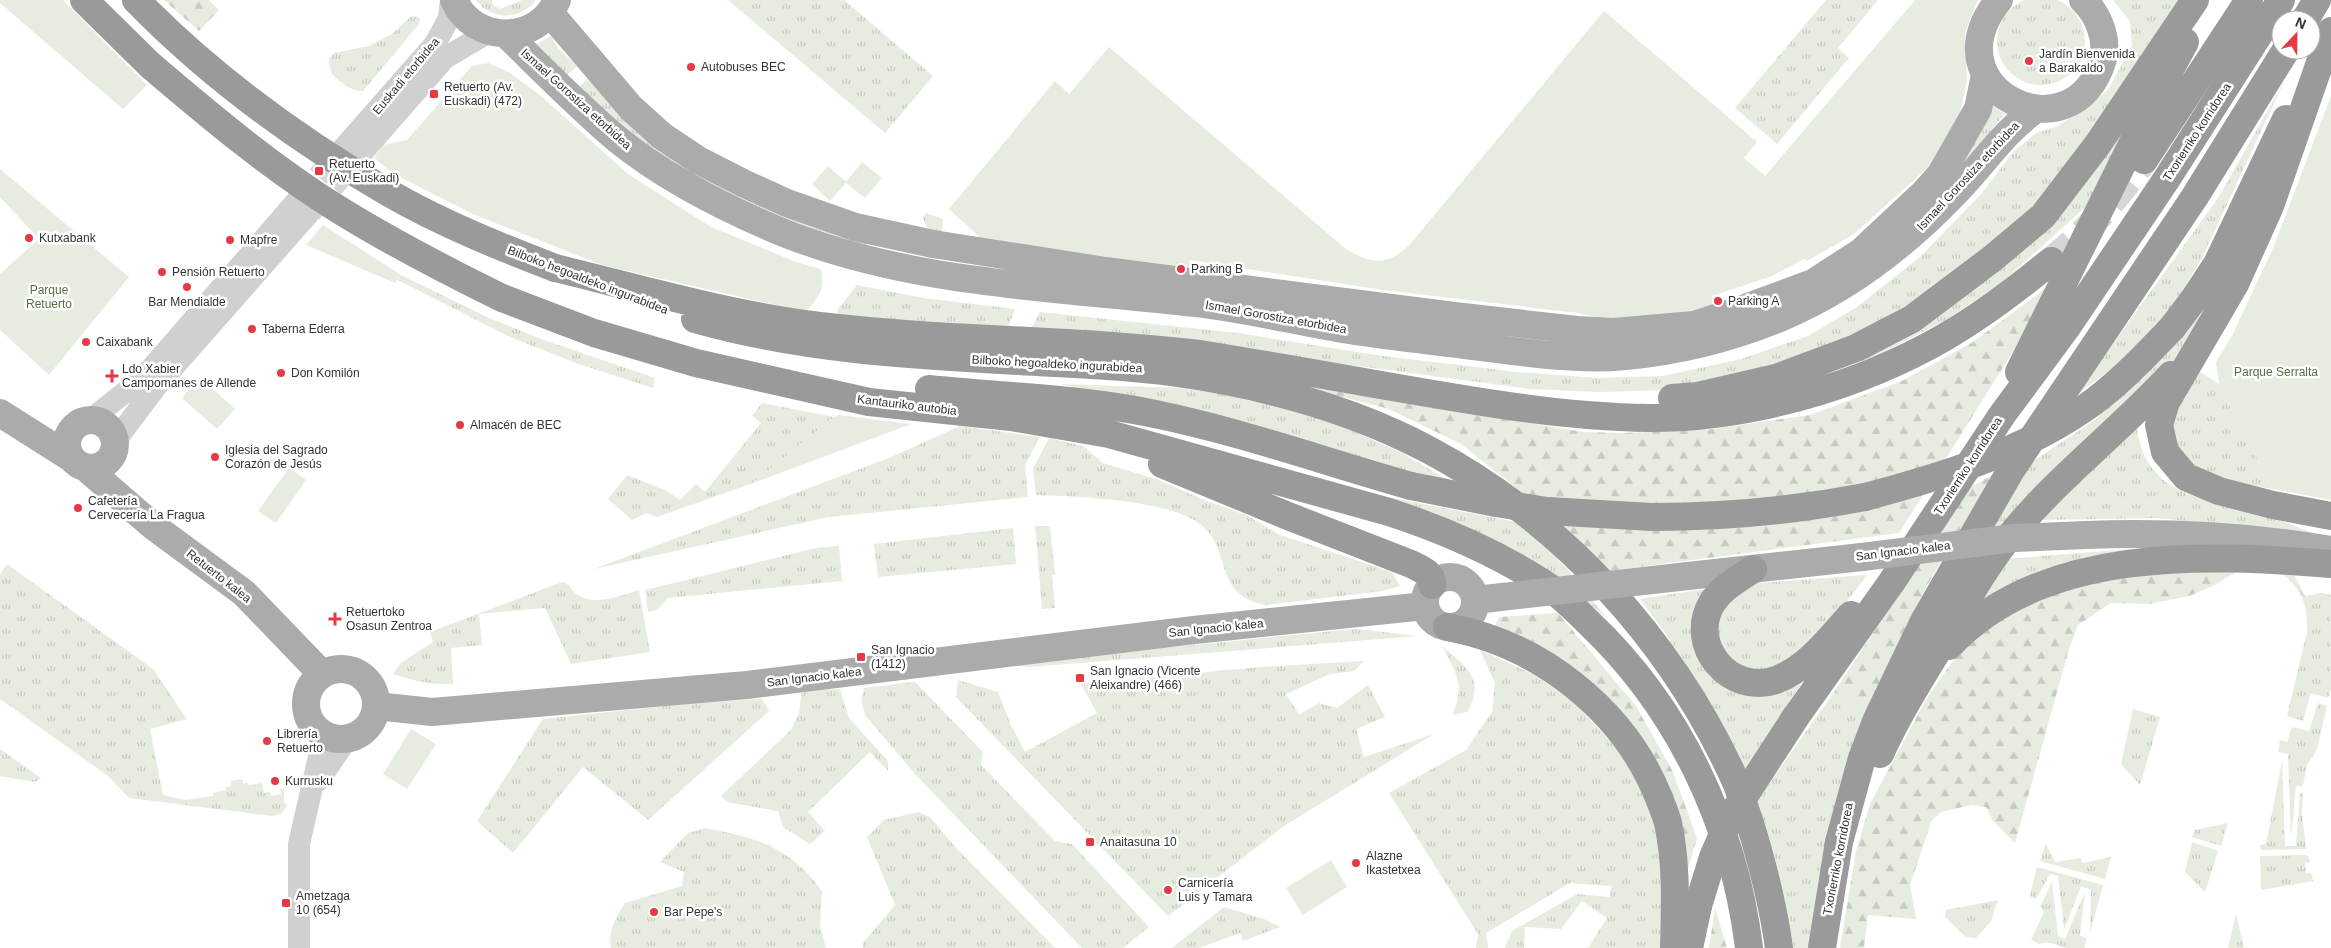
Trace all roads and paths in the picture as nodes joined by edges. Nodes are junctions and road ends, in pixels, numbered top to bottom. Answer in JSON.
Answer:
{"nodes":[{"id":1,"x":84,"y":0,"type":"edge"},
{"id":2,"x":136,"y":0,"type":"edge"},
{"id":3,"x":453,"y":0,"type":"edge"},
{"id":4,"x":1999,"y":0,"type":"edge"},
{"id":5,"x":2084,"y":0,"type":"edge"},
{"id":6,"x":2195,"y":0,"type":"edge"},
{"id":7,"x":2210,"y":0,"type":"edge"},
{"id":8,"x":2249,"y":0,"type":"edge"},
{"id":9,"x":2280,"y":0,"type":"edge"},
{"id":10,"x":553,"y":6,"type":"edge"},
{"id":11,"x":2331,"y":30,"type":"edge"},
{"id":12,"x":497,"y":33,"type":"junction"},
{"id":13,"x":2280,"y":60,"type":"edge"},
{"id":14,"x":1985,"y":75,"type":"junction"},
{"id":15,"x":2036,"y":109,"type":"junction"},
{"id":16,"x":2144,"y":160,"type":"tunnel mouth"},
{"id":17,"x":2051,"y":261,"type":"tunnel mouth"},
{"id":18,"x":2202,"y":340,"type":"junction"},
{"id":19,"x":1114,"y":356,"type":"junction"},
{"id":20,"x":1401,"y":388,"type":"junction"},
{"id":21,"x":2,"y":415,"type":"edge"},
{"id":22,"x":1084,"y":415,"type":"junction"},
{"id":23,"x":2002,"y":415,"type":"junction"},
{"id":24,"x":83,"y":422,"type":"junction"},
{"id":25,"x":1109,"y":434,"type":"junction"},
{"id":26,"x":113,"y":449,"type":"junction"},
{"id":27,"x":78,"y":463,"type":"junction"},
{"id":28,"x":2273,"y":505,"type":"junction"},
{"id":29,"x":2331,"y":516,"type":"edge"},
{"id":30,"x":153,"y":526,"type":"junction"},
{"id":31,"x":2331,"y":532,"type":"edge"},
{"id":32,"x":2331,"y":550,"type":"edge"},
{"id":33,"x":2331,"y":564,"type":"edge"},
{"id":34,"x":1753,"y":569,"type":"junction"},
{"id":35,"x":1891,"y":583,"type":"junction"},
{"id":36,"x":1429,"y":595,"type":"junction"},
{"id":37,"x":1476,"y":600,"type":"junction"},
{"id":38,"x":1447,"y":627,"type":"junction"},
{"id":39,"x":322,"y":674,"type":"junction"},
{"id":40,"x":1923,"y":675,"type":"junction"},
{"id":41,"x":376,"y":706,"type":"junction"},
{"id":42,"x":335,"y":737,"type":"junction"},
{"id":43,"x":1839,"y":842,"type":"junction"},
{"id":44,"x":299,"y":948,"type":"edge"},
{"id":45,"x":1674,"y":948,"type":"edge"},
{"id":46,"x":1689,"y":948,"type":"edge"},
{"id":47,"x":1749,"y":948,"type":"edge"},
{"id":48,"x":1779,"y":948,"type":"edge"},
{"id":49,"x":1822,"y":948,"type":"edge"}],
"edges":[{"from":1,"to":22,"type":"highway","name":"Kantauriko autobia","bridge":true},
{"from":2,"to":19,"type":"highway","name":"Bilboko hegoaldeko ingurabidea","bridge":true},
{"from":3,"to":12,"type":"main road","name":"Ismael Gorostiza etorbidea"},
{"from":3,"to":12,"type":"street","name":"Euskadi etorbidea"},
{"from":4,"to":14,"type":"main road"},
{"from":5,"to":15,"type":"main road"},
{"from":6,"to":20,"type":"highway"},
{"from":7,"to":23,"type":"highway"},
{"from":8,"to":16,"type":"highway"},
{"from":9,"to":23,"type":"highway","name":"Txorierriko korridorea"},
{"from":10,"to":12,"type":"main road"},
{"from":10,"to":14,"type":"main road","name":"Ismael Gorostiza etorbidea"},
{"from":11,"to":18,"type":"highway"},
{"from":11,"to":22,"type":"highway","bridge":true},
{"from":12,"to":15,"type":"main road","name":"Ismael Gorostiza etorbidea"},
{"from":13,"to":43,"type":"highway","name":"Txorierriko korridorea"},
{"from":14,"to":15,"type":"main road"},
{"from":17,"to":20,"type":"highway"},
{"from":18,"to":28,"type":"highway"},
{"from":18,"to":40,"type":"highway"},
{"from":19,"to":20,"type":"highway"},
{"from":19,"to":48,"type":"highway","name":"Bilboko hegoaldeko ingurabidea"},
{"from":21,"to":24,"type":"main road"},
{"from":21,"to":27,"type":"main road"},
{"from":22,"to":25,"type":"highway"},
{"from":23,"to":35,"type":"highway","name":"Txorierriko korridorea"},
{"from":24,"to":26,"type":"main road"},
{"from":24,"to":26,"type":"street"},
{"from":24,"to":27,"type":"main road"},
{"from":25,"to":36,"type":"highway"},
{"from":25,"to":47,"type":"highway"},
{"from":26,"to":27,"type":"main road"},
{"from":26,"to":30,"type":"main road"},
{"from":27,"to":30,"type":"main road"},
{"from":28,"to":29,"type":"highway"},
{"from":28,"to":31,"type":"highway"},
{"from":30,"to":39,"type":"main road","name":"Retuerto kalea"},
{"from":32,"to":34,"type":"main road","name":"San Ignacio kalea","bridge":true},
{"from":33,"to":40,"type":"highway"},
{"from":34,"to":35,"type":"highway"},
{"from":34,"to":37,"type":"main road","name":"San Ignacio kalea","bridge":true},
{"from":35,"to":46,"type":"highway","name":"Txorierriko korridorea","bridge":true},
{"from":36,"to":37,"type":"main road"},
{"from":36,"to":38,"type":"main road"},
{"from":36,"to":41,"type":"main road","name":"San Ignacio kalea"},
{"from":37,"to":38,"type":"main road"},
{"from":38,"to":45,"type":"highway"},
{"from":39,"to":41,"type":"main road"},
{"from":39,"to":42,"type":"main road"},
{"from":40,"to":43,"type":"highway"},
{"from":41,"to":42,"type":"main road"},
{"from":42,"to":44,"type":"street"},
{"from":43,"to":49,"type":"highway","name":"Txorierriko korridorea"}]}
